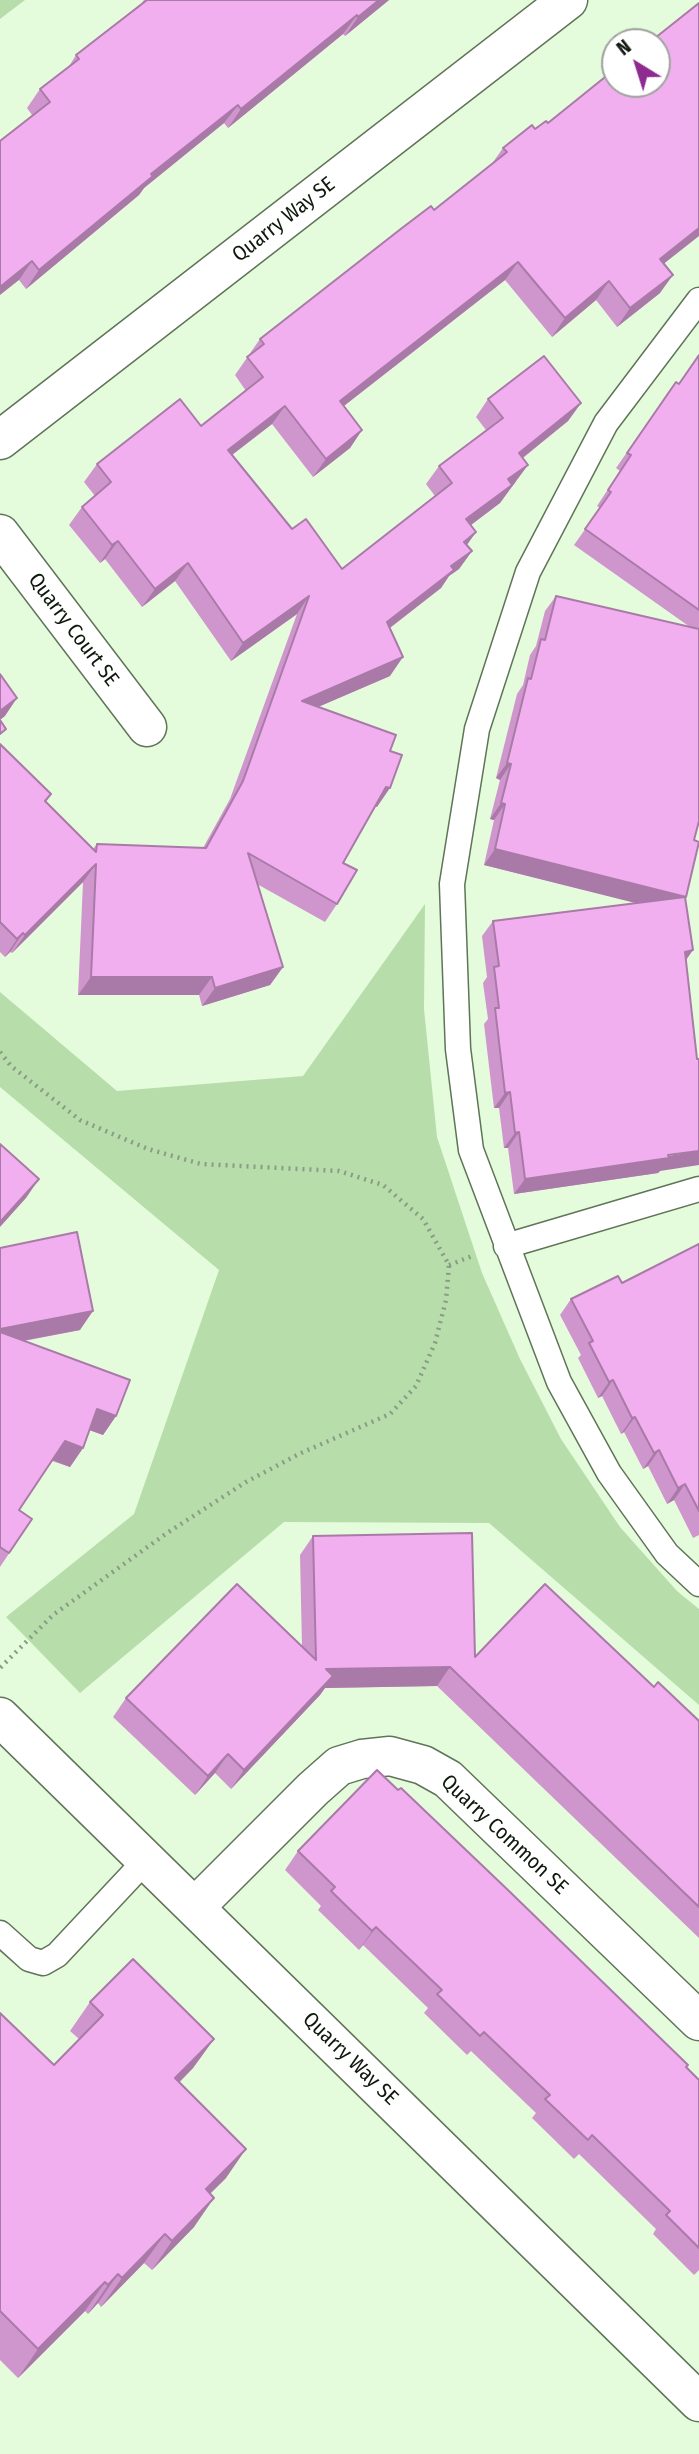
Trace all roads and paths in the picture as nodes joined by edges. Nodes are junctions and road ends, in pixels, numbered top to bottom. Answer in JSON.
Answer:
{"nodes":[{"id":1,"x":568,"y":0,"type":"edge"},
{"id":2,"x":699,"y":300,"type":"edge"},
{"id":3,"x":0,"y":440,"type":"edge"},
{"id":4,"x":0,"y":534,"type":"edge"},
{"id":5,"x":147,"y":727,"type":"dead end"},
{"id":6,"x":0,"y":1052,"type":"edge"},
{"id":7,"x":699,"y":1189,"type":"edge"},
{"id":8,"x":506,"y":1246,"type":"junction"},
{"id":9,"x":699,"y":1584,"type":"edge"},
{"id":10,"x":0,"y":1668,"type":"edge"},
{"id":11,"x":0,"y":1717,"type":"edge"},
{"id":12,"x":146,"y":1860,"type":"junction"},
{"id":13,"x":195,"y":1907,"type":"junction"},
{"id":14,"x":0,"y":1933,"type":"edge"},
{"id":15,"x":699,"y":2021,"type":"edge"},
{"id":16,"x":699,"y":2402,"type":"edge"}],
"edges":[{"from":1,"to":3,"type":"street","name":"Quarry Way SE"},
{"from":2,"to":8,"type":"lane"},
{"from":4,"to":5,"type":"street","name":"Quarry Court SE"},
{"from":6,"to":10,"type":"path"},
{"from":7,"to":8,"type":"lane"},
{"from":8,"to":9,"type":"lane"},
{"from":11,"to":12,"type":"street","name":"Quarry Way SE"},
{"from":12,"to":13,"type":"street","name":"Quarry Way SE"},
{"from":12,"to":14,"type":"lane"},
{"from":13,"to":15,"type":"street","name":"Quarry Common SE"},
{"from":13,"to":16,"type":"street","name":"Quarry Way SE"}]}
